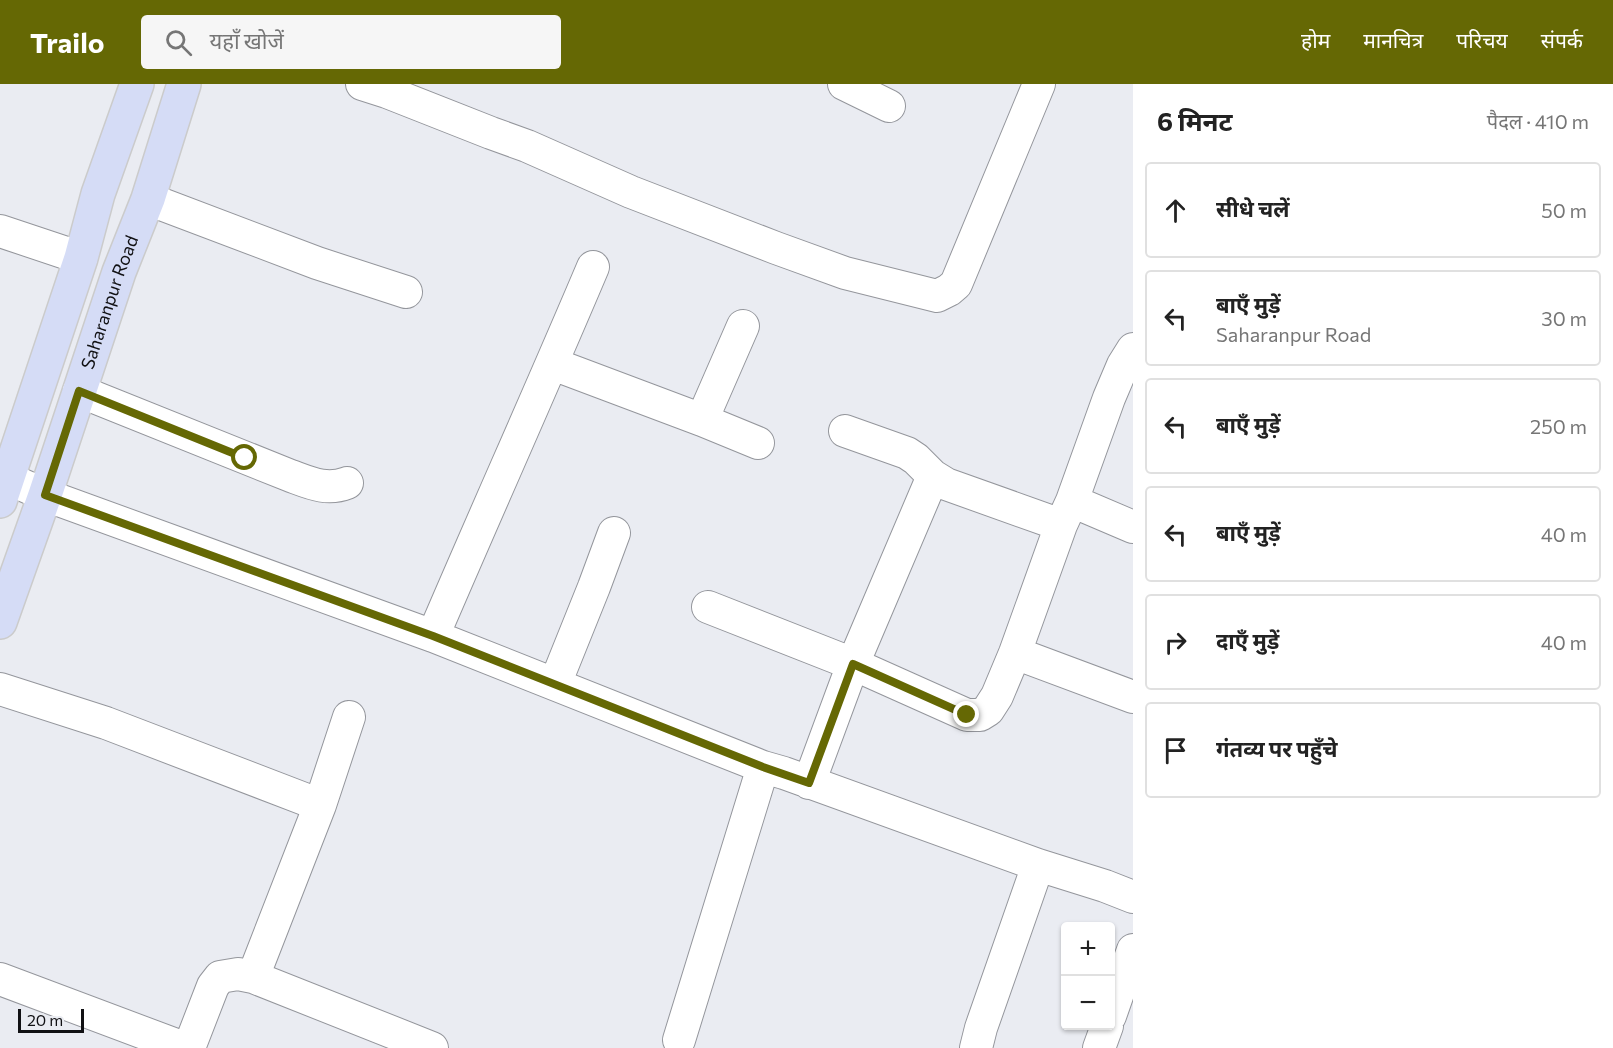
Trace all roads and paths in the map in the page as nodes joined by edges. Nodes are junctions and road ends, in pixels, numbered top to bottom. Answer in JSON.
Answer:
{"nodes":[{"id":1,"x":137,"y":84,"type":"edge"},
{"id":2,"x":184,"y":84,"type":"edge"},
{"id":3,"x":362,"y":84,"type":"edge"},
{"id":4,"x":844,"y":84,"type":"edge"},
{"id":5,"x":1039,"y":84,"type":"edge"},
{"id":6,"x":889,"y":106,"type":"dead end"},
{"id":7,"x":148,"y":199,"type":"junction"},
{"id":8,"x":0,"y":231,"type":"edge"},
{"id":9,"x":81,"y":258,"type":"junction"},
{"id":10,"x":593,"y":267,"type":"dead end"},
{"id":11,"x":406,"y":292,"type":"dead end"},
{"id":12,"x":742,"y":326,"type":"dead end"},
{"id":13,"x":1133,"y":349,"type":"edge"},
{"id":14,"x":553,"y":364,"type":"junction"},
{"id":15,"x":79,"y":391,"type":"junction"},
{"id":16,"x":702,"y":420,"type":"junction"},
{"id":17,"x":845,"y":431,"type":"dead end"},
{"id":18,"x":758,"y":443,"type":"dead end"},
{"id":19,"x":933,"y":476,"type":"junction"},
{"id":20,"x":347,"y":483,"type":"dead end"},
{"id":21,"x":4,"y":490,"type":"edge"},
{"id":22,"x":45,"y":495,"type":"junction"},
{"id":23,"x":1067,"y":513,"type":"junction"},
{"id":24,"x":1133,"y":527,"type":"edge"},
{"id":25,"x":614,"y":533,"type":"dead end"},
{"id":26,"x":708,"y":607,"type":"dead end"},
{"id":27,"x":0,"y":622,"type":"edge"},
{"id":28,"x":433,"y":636,"type":"junction"},
{"id":29,"x":1015,"y":653,"type":"junction"},
{"id":30,"x":853,"y":664,"type":"junction"},
{"id":31,"x":555,"y":684,"type":"junction"},
{"id":32,"x":0,"y":688,"type":"edge"},
{"id":33,"x":1133,"y":697,"type":"edge"},
{"id":34,"x":349,"y":717,"type":"dead end"},
{"id":35,"x":763,"y":767,"type":"junction"},
{"id":36,"x":809,"y":783,"type":"junction"},
{"id":37,"x":320,"y":805,"type":"junction"},
{"id":38,"x":1038,"y":865,"type":"junction"},
{"id":39,"x":1133,"y":897,"type":"edge"},
{"id":40,"x":1133,"y":950,"type":"edge"},
{"id":41,"x":253,"y":977,"type":"junction"},
{"id":42,"x":0,"y":979,"type":"edge"},
{"id":43,"x":1115,"y":1002,"type":"edge"},
{"id":44,"x":1106,"y":1030,"type":"edge"},
{"id":45,"x":679,"y":1040,"type":"dead end"},
{"id":46,"x":184,"y":1048,"type":"edge"},
{"id":47,"x":189,"y":1048,"type":"edge"},
{"id":48,"x":432,"y":1048,"type":"edge"},
{"id":49,"x":976,"y":1048,"type":"edge"},
{"id":50,"x":1100,"y":1048,"type":"edge"}],
"edges":[{"from":1,"to":9,"type":"main road"},
{"from":2,"to":7,"type":"main road","name":"Saharanpur Road"},
{"from":3,"to":5,"type":"street"},
{"from":4,"to":6,"type":"street"},
{"from":7,"to":11,"type":"street"},
{"from":7,"to":15,"type":"main road","name":"Saharanpur Road"},
{"from":8,"to":9,"type":"street"},
{"from":9,"to":21,"type":"main road"},
{"from":10,"to":14,"type":"street"},
{"from":12,"to":16,"type":"street"},
{"from":13,"to":23,"type":"street"},
{"from":14,"to":16,"type":"street"},
{"from":14,"to":28,"type":"street"},
{"from":15,"to":20,"type":"street"},
{"from":15,"to":22,"type":"main road","name":"Saharanpur Road"},
{"from":16,"to":18,"type":"street"},
{"from":17,"to":19,"type":"street"},
{"from":19,"to":23,"type":"street"},
{"from":19,"to":30,"type":"street"},
{"from":21,"to":22,"type":"street"},
{"from":22,"to":27,"type":"main road","name":"Saharanpur Road"},
{"from":22,"to":28,"type":"street"},
{"from":23,"to":24,"type":"street"},
{"from":23,"to":29,"type":"street"},
{"from":25,"to":31,"type":"street"},
{"from":26,"to":30,"type":"street"},
{"from":28,"to":31,"type":"street"},
{"from":29,"to":30,"type":"street"},
{"from":29,"to":33,"type":"street"},
{"from":30,"to":36,"type":"street"},
{"from":31,"to":35,"type":"street"},
{"from":32,"to":37,"type":"street"},
{"from":34,"to":37,"type":"street"},
{"from":35,"to":36,"type":"street"},
{"from":35,"to":45,"type":"street"},
{"from":36,"to":38,"type":"street"},
{"from":37,"to":41,"type":"street"},
{"from":38,"to":39,"type":"street"},
{"from":38,"to":49,"type":"street"},
{"from":40,"to":43,"type":"street"},
{"from":41,"to":47,"type":"street"},
{"from":41,"to":48,"type":"street"},
{"from":42,"to":46,"type":"street"},
{"from":44,"to":50,"type":"street"}]}
